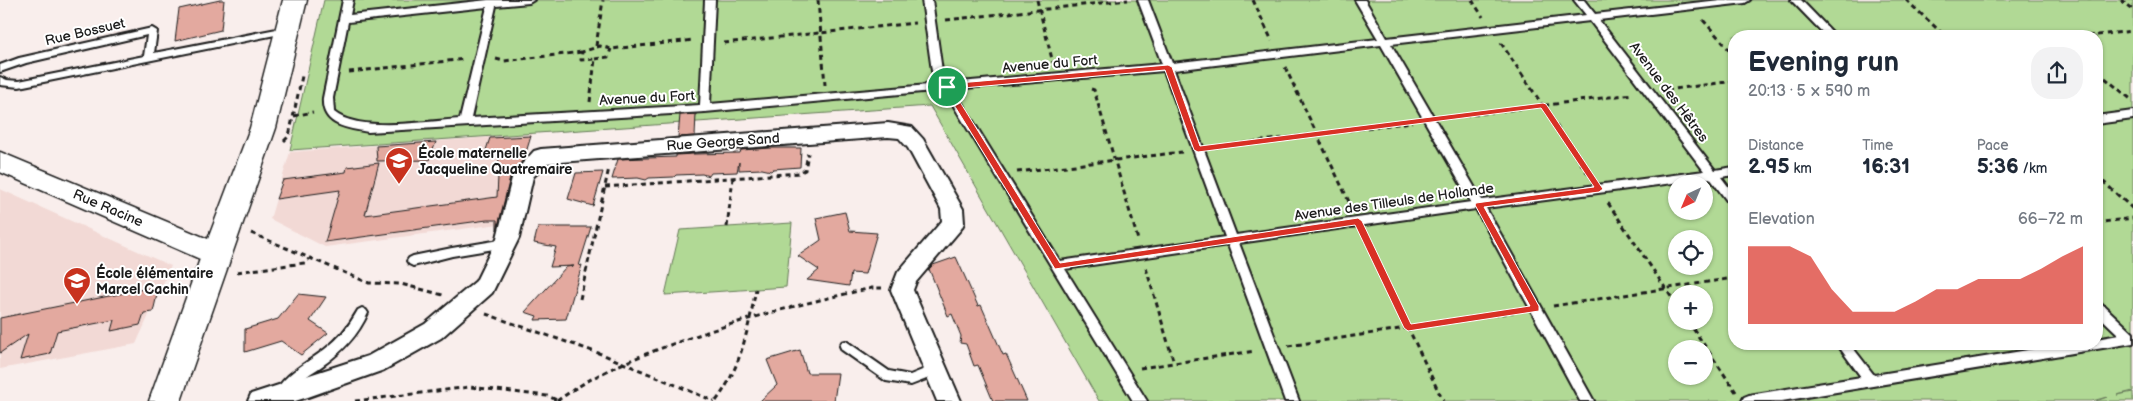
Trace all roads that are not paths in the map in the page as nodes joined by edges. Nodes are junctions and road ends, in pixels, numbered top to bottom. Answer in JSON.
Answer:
{"nodes":[{"id":1,"x":295,"y":0,"type":"edge"},
{"id":2,"x":348,"y":0,"type":"edge"},
{"id":3,"x":529,"y":0,"type":"edge"},
{"id":4,"x":710,"y":0,"type":"edge"},
{"id":5,"x":927,"y":0,"type":"edge"},
{"id":6,"x":1143,"y":0,"type":"edge"},
{"id":7,"x":1360,"y":0,"type":"edge"},
{"id":8,"x":1579,"y":0,"type":"edge"},
{"id":9,"x":1745,"y":0,"type":"edge"},
{"id":10,"x":1796,"y":0,"type":"edge"},
{"id":11,"x":493,"y":2,"type":"edge"},
{"id":12,"x":1594,"y":19,"type":"junction"},
{"id":13,"x":344,"y":20,"type":"junction"},
{"id":14,"x":287,"y":30,"type":"junction"},
{"id":15,"x":1825,"y":30,"type":"edge"},
{"id":16,"x":1383,"y":42,"type":"junction"},
{"id":17,"x":149,"y":57,"type":"junction"},
{"id":18,"x":1168,"y":67,"type":"junction"},
{"id":19,"x":0,"y":69,"type":"edge"},
{"id":20,"x":0,"y":80,"type":"edge"},
{"id":21,"x":947,"y":87,"type":"junction"},
{"id":22,"x":705,"y":108,"type":"junction"},
{"id":23,"x":2133,"y":115,"type":"edge"},
{"id":24,"x":2103,"y":119,"type":"edge"},
{"id":25,"x":465,"y":121,"type":"junction"},
{"id":26,"x":0,"y":161,"type":"edge"},
{"id":27,"x":1728,"y":172,"type":"edge"},
{"id":28,"x":1712,"y":175,"type":"joint"},
{"id":29,"x":1713,"y":176,"type":"edge"},
{"id":30,"x":1668,"y":180,"type":"edge"},
{"id":31,"x":1728,"y":195,"type":"edge"},
{"id":32,"x":1479,"y":205,"type":"junction"},
{"id":33,"x":1232,"y":240,"type":"junction"},
{"id":34,"x":506,"y":243,"type":"junction"},
{"id":35,"x":214,"y":260,"type":"junction"},
{"id":36,"x":413,"y":261,"type":"dead end"},
{"id":37,"x":1058,"y":266,"type":"junction"},
{"id":38,"x":2103,"y":312,"type":"edge"},
{"id":39,"x":362,"y":313,"type":"dead end"},
{"id":40,"x":2131,"y":338,"type":"edge"},
{"id":41,"x":2103,"y":343,"type":"edge"},
{"id":42,"x":846,"y":346,"type":"dead end"},
{"id":43,"x":1848,"y":350,"type":"edge"},
{"id":44,"x":2060,"y":350,"type":"edge"},
{"id":45,"x":937,"y":369,"type":"junction"},
{"id":46,"x":1871,"y":381,"type":"junction"},
{"id":47,"x":269,"y":398,"type":"edge"},
{"id":48,"x":165,"y":401,"type":"edge"},
{"id":49,"x":949,"y":401,"type":"edge"},
{"id":50,"x":1140,"y":401,"type":"edge"},
{"id":51,"x":1292,"y":401,"type":"edge"},
{"id":52,"x":1587,"y":401,"type":"edge"},
{"id":53,"x":1749,"y":401,"type":"edge"}],
"edges":[{"from":1,"to":14,"type":"main road"},
{"from":2,"to":13,"type":"lane"},
{"from":3,"to":11,"type":"lane"},
{"from":4,"to":22,"type":"lane"},
{"from":5,"to":21,"type":"lane"},
{"from":6,"to":18,"type":"lane"},
{"from":7,"to":16,"type":"lane"},
{"from":8,"to":12,"type":"lane","name":"Avenue des Hêtres"},
{"from":9,"to":12,"type":"lane","name":"Avenue du Fort"},
{"from":10,"to":15,"type":"lane"},
{"from":11,"to":13,"type":"lane"},
{"from":11,"to":25,"type":"lane"},
{"from":12,"to":16,"type":"lane","name":"Avenue du Fort"},
{"from":12,"to":28,"type":"lane","name":"Avenue des Hêtres"},
{"from":13,"to":25,"type":"lane","name":"Avenue du Fort"},
{"from":14,"to":17,"type":"lane"},
{"from":14,"to":35,"type":"main road"},
{"from":16,"to":18,"type":"lane","name":"Avenue du Fort"},
{"from":16,"to":32,"type":"lane"},
{"from":17,"to":19,"type":"lane","name":"Rue Bossuet"},
{"from":17,"to":20,"type":"lane"},
{"from":18,"to":21,"type":"lane","name":"Avenue du Fort"},
{"from":18,"to":33,"type":"lane"},
{"from":21,"to":22,"type":"lane","name":"Avenue du Fort"},
{"from":21,"to":37,"type":"lane"},
{"from":22,"to":25,"type":"lane","name":"Avenue du Fort"},
{"from":23,"to":24,"type":"lane"},
{"from":26,"to":35,"type":"main road","name":"Rue Racine"},
{"from":27,"to":28,"type":"lane","name":"Avenue des Tilleuls de Hollande"},
{"from":29,"to":31,"type":"lane","name":"Avenue des Hêtres"},
{"from":30,"to":32,"type":"lane","name":"Avenue des Tilleuls de Hollande"},
{"from":32,"to":33,"type":"lane","name":"Avenue des Tilleuls de Hollande"},
{"from":32,"to":52,"type":"lane"},
{"from":33,"to":37,"type":"lane","name":"Avenue des Tilleuls de Hollande"},
{"from":33,"to":51,"type":"lane"},
{"from":34,"to":36,"type":"lane"},
{"from":34,"to":45,"type":"street","name":"Rue George Sand"},
{"from":34,"to":47,"type":"street"},
{"from":35,"to":48,"type":"main road"},
{"from":37,"to":50,"type":"lane"},
{"from":38,"to":40,"type":"lane"},
{"from":39,"to":47,"type":"lane"},
{"from":40,"to":41,"type":"lane"},
{"from":42,"to":45,"type":"lane"},
{"from":43,"to":46,"type":"lane"},
{"from":44,"to":46,"type":"lane"},
{"from":45,"to":49,"type":"street"},
{"from":46,"to":53,"type":"lane"}]}
